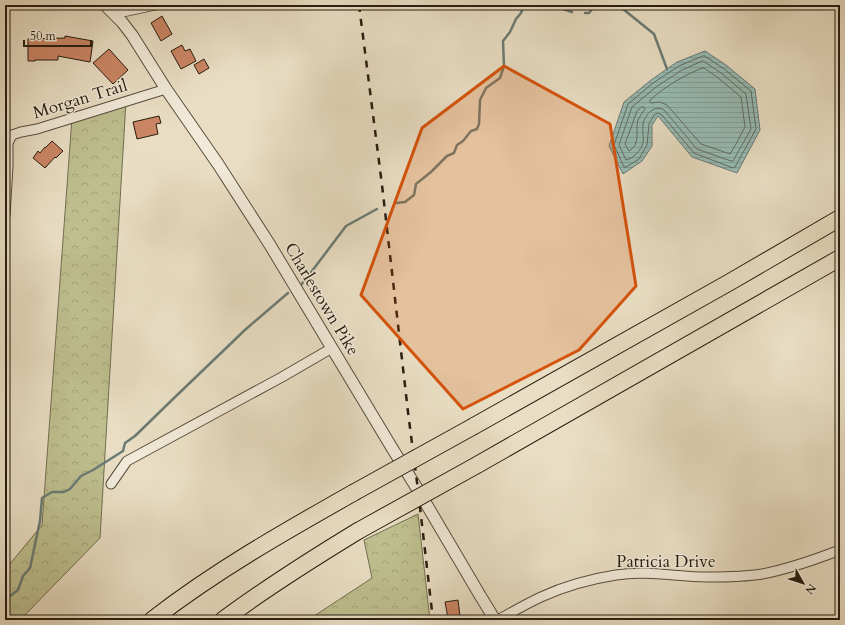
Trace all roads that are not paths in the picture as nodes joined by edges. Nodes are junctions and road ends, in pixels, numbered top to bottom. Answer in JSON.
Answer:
{"nodes":[{"id":1,"x":105,"y":5,"type":"edge"},
{"id":2,"x":155,"y":5,"type":"edge"},
{"id":3,"x":114,"y":14,"type":"junction"},
{"id":4,"x":166,"y":90,"type":"junction"},
{"id":5,"x":5,"y":216,"type":"edge"},
{"id":6,"x":840,"y":218,"type":"edge"},
{"id":7,"x":840,"y":258,"type":"edge"},
{"id":8,"x":332,"y":348,"type":"junction"},
{"id":9,"x":111,"y":484,"type":"dead end"},
{"id":10,"x":840,"y":550,"type":"edge"},
{"id":11,"x":152,"y":620,"type":"edge"},
{"id":12,"x":223,"y":620,"type":"edge"},
{"id":13,"x":497,"y":620,"type":"edge"}],
"edges":[{"from":1,"to":3,"type":"street","name":"Charlestown Pike"},
{"from":2,"to":3,"type":"street"},
{"from":3,"to":4,"type":"street","name":"Charlestown Pike"},
{"from":4,"to":5,"type":"street","name":"Morgan Trail"},
{"from":4,"to":8,"type":"street","name":"Charlestown Pike"},
{"from":6,"to":11,"type":"highway","bridge":true},
{"from":7,"to":12,"type":"highway","bridge":true},
{"from":8,"to":9,"type":"street"},
{"from":8,"to":13,"type":"street","name":"Charlestown Pike"},
{"from":10,"to":13,"type":"street","name":"Patricia Drive"}]}
